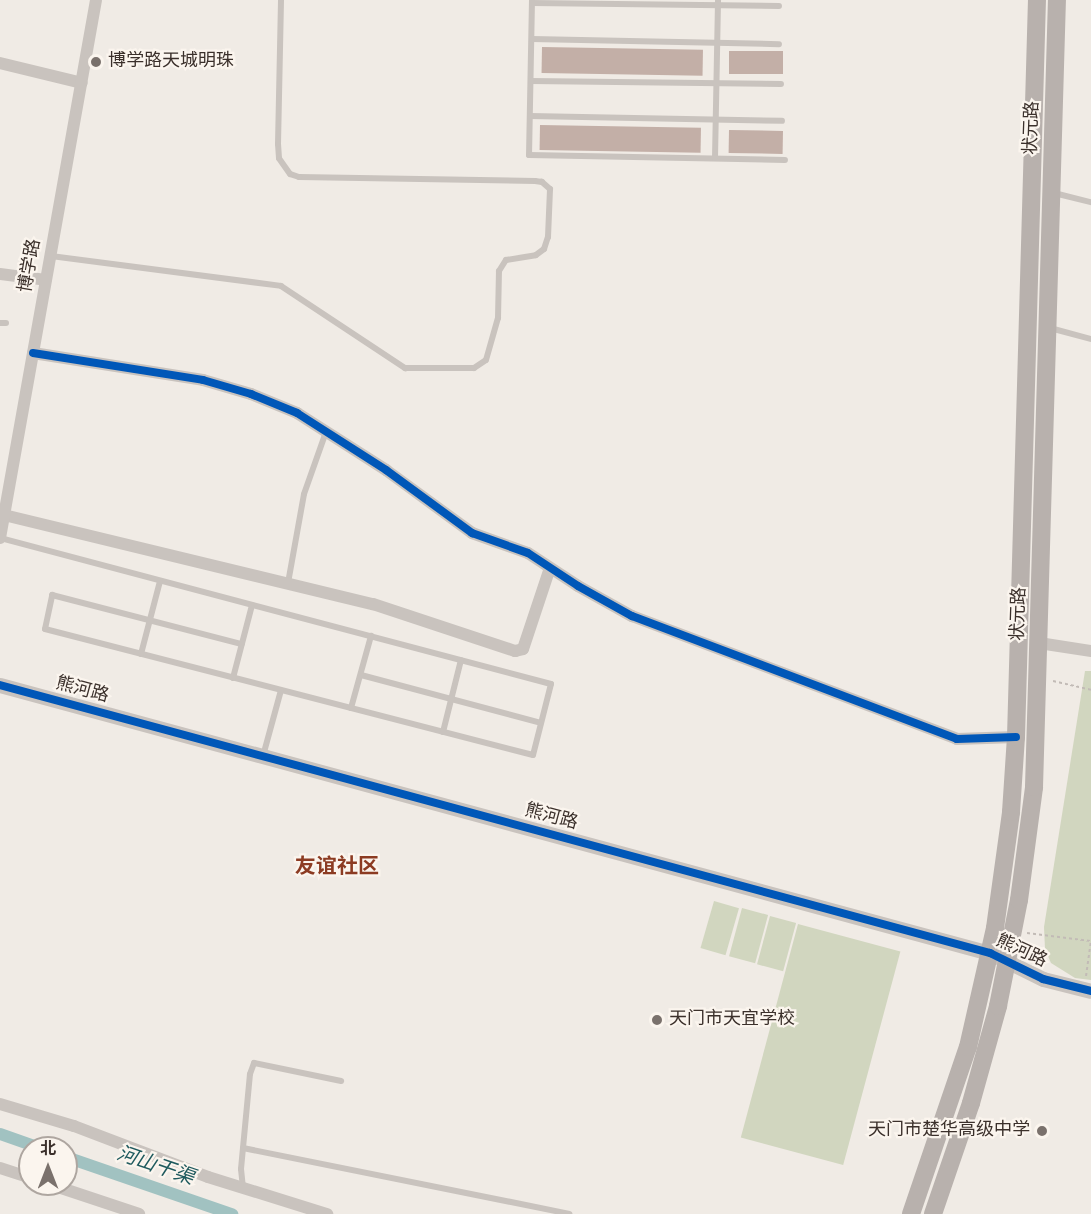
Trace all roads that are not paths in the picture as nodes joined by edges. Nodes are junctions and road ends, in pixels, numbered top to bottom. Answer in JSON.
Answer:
{"nodes":[{"id":1,"x":96,"y":0,"type":"edge"},
{"id":2,"x":281,"y":0,"type":"edge"},
{"id":3,"x":1028,"y":0,"type":"edge"},
{"id":4,"x":1037,"y":0,"type":"edge"},
{"id":5,"x":1057,"y":0,"type":"edge"},
{"id":6,"x":1072,"y":0,"type":"edge"},
{"id":7,"x":532,"y":1,"type":"edge"},
{"id":8,"x":718,"y":2,"type":"edge"},
{"id":9,"x":779,"y":6,"type":"dead end"},
{"id":10,"x":1037,"y":26,"type":"junction"},
{"id":11,"x":1056,"y":33,"type":"junction"},
{"id":12,"x":532,"y":39,"type":"junction"},
{"id":13,"x":717,"y":43,"type":"junction"},
{"id":14,"x":779,"y":44,"type":"dead end"},
{"id":15,"x":0,"y":63,"type":"edge"},
{"id":16,"x":531,"y":81,"type":"junction"},
{"id":17,"x":82,"y":83,"type":"junction"},
{"id":18,"x":716,"y":84,"type":"junction"},
{"id":19,"x":781,"y":84,"type":"dead end"},
{"id":20,"x":530,"y":116,"type":"junction"},
{"id":21,"x":716,"y":120,"type":"junction"},
{"id":22,"x":782,"y":121,"type":"dead end"},
{"id":23,"x":715,"y":158,"type":"junction"},
{"id":24,"x":785,"y":160,"type":"dead end"},
{"id":25,"x":1050,"y":192,"type":"junction"},
{"id":26,"x":1091,"y":202,"type":"edge"},
{"id":27,"x":51,"y":256,"type":"junction"},
{"id":28,"x":0,"y":274,"type":"edge"},
{"id":29,"x":46,"y":280,"type":"junction"},
{"id":30,"x":1046,"y":327,"type":"junction"},
{"id":31,"x":1091,"y":339,"type":"edge"},
{"id":32,"x":33,"y":353,"type":"junction"},
{"id":33,"x":326,"y":432,"type":"junction"},
{"id":34,"x":4,"y":497,"type":"edge"},
{"id":35,"x":4,"y":515,"type":"junction"},
{"id":36,"x":0,"y":538,"type":"edge"},
{"id":37,"x":550,"y":568,"type":"junction"},
{"id":38,"x":160,"y":580,"type":"junction"},
{"id":39,"x":288,"y":583,"type":"junction"},
{"id":40,"x":252,"y":605,"type":"junction"},
{"id":41,"x":150,"y":620,"type":"junction"},
{"id":42,"x":371,"y":636,"type":"junction"},
{"id":43,"x":1039,"y":643,"type":"junction"},
{"id":44,"x":242,"y":644,"type":"junction"},
{"id":45,"x":1091,"y":651,"type":"edge"},
{"id":46,"x":141,"y":654,"type":"junction"},
{"id":47,"x":461,"y":660,"type":"junction"},
{"id":48,"x":360,"y":675,"type":"junction"},
{"id":49,"x":233,"y":678,"type":"junction"},
{"id":50,"x":0,"y":685,"type":"edge"},
{"id":51,"x":281,"y":690,"type":"junction"},
{"id":52,"x":452,"y":699,"type":"junction"},
{"id":53,"x":351,"y":708,"type":"junction"},
{"id":54,"x":541,"y":723,"type":"junction"},
{"id":55,"x":443,"y":732,"type":"junction"},
{"id":56,"x":1016,"y":737,"type":"junction"},
{"id":57,"x":263,"y":756,"type":"junction"},
{"id":58,"x":990,"y":953,"type":"junction"},
{"id":59,"x":1007,"y":961,"type":"junction"},
{"id":60,"x":1088,"y":990,"type":"edge"},
{"id":61,"x":341,"y":1081,"type":"dead end"},
{"id":62,"x":0,"y":1104,"type":"edge"},
{"id":63,"x":243,"y":1148,"type":"junction"},
{"id":64,"x":0,"y":1168,"type":"edge"},
{"id":65,"x":18,"y":1174,"type":"edge"},
{"id":66,"x":243,"y":1188,"type":"junction"},
{"id":67,"x":78,"y":1194,"type":"edge"},
{"id":68,"x":139,"y":1214,"type":"edge"},
{"id":69,"x":327,"y":1214,"type":"edge"},
{"id":70,"x":569,"y":1214,"type":"edge"},
{"id":71,"x":911,"y":1214,"type":"edge"},
{"id":72,"x":933,"y":1214,"type":"edge"}],
"edges":[{"from":1,"to":17,"type":"street","name":"博学路"},
{"from":2,"to":27,"type":"lane"},
{"from":3,"to":10,"type":"main road"},
{"from":4,"to":10,"type":"main road","name":"状元路"},
{"from":5,"to":11,"type":"main road","name":"状元路"},
{"from":6,"to":11,"type":"main road"},
{"from":7,"to":8,"type":"lane"},
{"from":7,"to":12,"type":"lane"},
{"from":8,"to":9,"type":"lane"},
{"from":8,"to":13,"type":"lane"},
{"from":10,"to":56,"type":"main road","name":"状元路"},
{"from":11,"to":25,"type":"main road","name":"状元路"},
{"from":12,"to":13,"type":"lane"},
{"from":12,"to":16,"type":"lane"},
{"from":13,"to":14,"type":"lane"},
{"from":13,"to":18,"type":"lane"},
{"from":15,"to":17,"type":"street"},
{"from":16,"to":18,"type":"lane"},
{"from":16,"to":20,"type":"lane"},
{"from":17,"to":27,"type":"street","name":"博学路"},
{"from":18,"to":19,"type":"lane"},
{"from":18,"to":21,"type":"lane"},
{"from":20,"to":21,"type":"lane"},
{"from":20,"to":23,"type":"lane"},
{"from":21,"to":22,"type":"lane"},
{"from":21,"to":23,"type":"lane"},
{"from":23,"to":24,"type":"lane"},
{"from":25,"to":26,"type":"lane"},
{"from":25,"to":30,"type":"main road","name":"状元路"},
{"from":27,"to":29,"type":"street","name":"博学路"},
{"from":28,"to":29,"type":"street"},
{"from":29,"to":32,"type":"street","name":"博学路"},
{"from":30,"to":31,"type":"lane"},
{"from":30,"to":43,"type":"main road","name":"状元路"},
{"from":32,"to":33,"type":"street"},
{"from":32,"to":34,"type":"street","name":"博学路"},
{"from":33,"to":37,"type":"street"},
{"from":33,"to":39,"type":"lane"},
{"from":34,"to":35,"type":"street","name":"博学路"},
{"from":35,"to":36,"type":"street","name":"博学路"},
{"from":35,"to":39,"type":"street"},
{"from":36,"to":38,"type":"lane"},
{"from":37,"to":39,"type":"street"},
{"from":37,"to":56,"type":"street"},
{"from":38,"to":40,"type":"lane"},
{"from":38,"to":41,"type":"lane"},
{"from":40,"to":42,"type":"lane"},
{"from":40,"to":44,"type":"lane"},
{"from":41,"to":44,"type":"lane"},
{"from":41,"to":46,"type":"lane"},
{"from":41,"to":46,"type":"lane"},
{"from":42,"to":47,"type":"lane"},
{"from":42,"to":48,"type":"lane"},
{"from":43,"to":45,"type":"street"},
{"from":43,"to":59,"type":"main road","name":"状元路"},
{"from":44,"to":49,"type":"lane"},
{"from":46,"to":49,"type":"lane"},
{"from":47,"to":52,"type":"lane"},
{"from":47,"to":54,"type":"lane"},
{"from":48,"to":52,"type":"lane"},
{"from":48,"to":53,"type":"lane"},
{"from":49,"to":51,"type":"lane"},
{"from":50,"to":57,"type":"street","name":"熊河路"},
{"from":51,"to":53,"type":"lane"},
{"from":51,"to":57,"type":"lane"},
{"from":52,"to":54,"type":"lane"},
{"from":52,"to":55,"type":"lane"},
{"from":53,"to":55,"type":"lane"},
{"from":54,"to":55,"type":"lane"},
{"from":56,"to":58,"type":"main road","name":"状元路"},
{"from":57,"to":58,"type":"street","name":"熊河路"},
{"from":58,"to":59,"type":"street","name":"熊河路"},
{"from":58,"to":71,"type":"main road","name":"状元路"},
{"from":59,"to":60,"type":"street","name":"熊河路"},
{"from":59,"to":72,"type":"main road","name":"状元路"},
{"from":61,"to":63,"type":"lane"},
{"from":62,"to":66,"type":"street"},
{"from":63,"to":66,"type":"lane"},
{"from":63,"to":70,"type":"lane"},
{"from":64,"to":65,"type":"street"},
{"from":66,"to":69,"type":"street"},
{"from":67,"to":68,"type":"street"}]}
